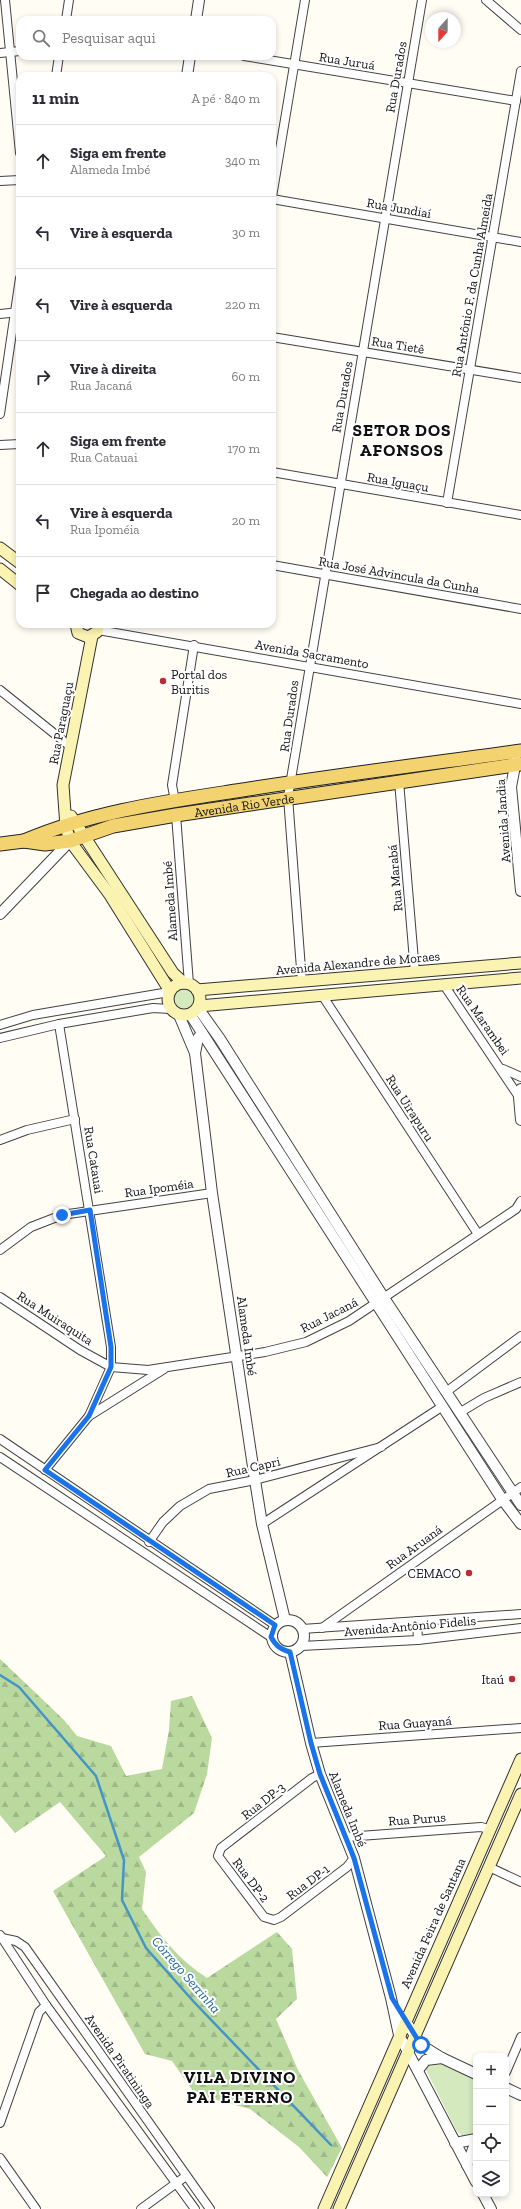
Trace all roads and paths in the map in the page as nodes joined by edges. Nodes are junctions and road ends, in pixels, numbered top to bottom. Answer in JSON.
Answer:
{"nodes":[{"id":1,"x":5,"y":0,"type":"edge"},
{"id":2,"x":69,"y":0,"type":"edge"},
{"id":3,"x":199,"y":0,"type":"edge"},
{"id":4,"x":305,"y":0,"type":"edge"},
{"id":5,"x":422,"y":0,"type":"edge"},
{"id":6,"x":486,"y":0,"type":"edge"},
{"id":7,"x":67,"y":16,"type":"edge"},
{"id":8,"x":197,"y":16,"type":"edge"},
{"id":9,"x":521,"y":30,"type":"edge"},
{"id":10,"x":16,"y":51,"type":"edge"},
{"id":11,"x":10,"y":52,"type":"junction"},
{"id":12,"x":0,"y":53,"type":"edge"},
{"id":13,"x":58,"y":60,"type":"edge"},
{"id":14,"x":189,"y":60,"type":"edge"},
{"id":15,"x":269,"y":60,"type":"edge"},
{"id":16,"x":294,"y":64,"type":"junction"},
{"id":17,"x":521,"y":71,"type":"edge"},
{"id":18,"x":57,"y":72,"type":"edge"},
{"id":19,"x":188,"y":72,"type":"edge"},
{"id":20,"x":408,"y":83,"type":"junction"},
{"id":21,"x":516,"y":101,"type":"junction"},
{"id":22,"x":16,"y":113,"type":"edge"},
{"id":23,"x":276,"y":174,"type":"edge"},
{"id":24,"x":16,"y":180,"type":"edge"},
{"id":25,"x":0,"y":181,"type":"edge"},
{"id":26,"x":276,"y":199,"type":"edge"},
{"id":27,"x":385,"y":218,"type":"junction"},
{"id":28,"x":492,"y":236,"type":"junction"},
{"id":29,"x":521,"y":242,"type":"edge"},
{"id":30,"x":16,"y":313,"type":"edge"},
{"id":31,"x":0,"y":314,"type":"edge"},
{"id":32,"x":16,"y":319,"type":"edge"},
{"id":33,"x":276,"y":338,"type":"edge"},
{"id":34,"x":362,"y":352,"type":"junction"},
{"id":35,"x":469,"y":369,"type":"junction"},
{"id":36,"x":521,"y":378,"type":"edge"},
{"id":37,"x":0,"y":414,"type":"edge"},
{"id":38,"x":16,"y":444,"type":"edge"},
{"id":39,"x":0,"y":445,"type":"edge"},
{"id":40,"x":276,"y":473,"type":"edge"},
{"id":41,"x":339,"y":485,"type":"junction"},
{"id":42,"x":447,"y":503,"type":"junction"},
{"id":43,"x":521,"y":515,"type":"edge"},
{"id":44,"x":0,"y":548,"type":"edge"},
{"id":45,"x":16,"y":560,"type":"edge"},
{"id":46,"x":276,"y":566,"type":"edge"},
{"id":47,"x":0,"y":569,"type":"edge"},
{"id":48,"x":324,"y":573,"type":"junction"},
{"id":49,"x":16,"y":582,"type":"edge"},
{"id":50,"x":521,"y":609,"type":"edge"},
{"id":51,"x":76,"y":628,"type":"edge"},
{"id":52,"x":93,"y":635,"type":"edge"},
{"id":53,"x":194,"y":645,"type":"junction"},
{"id":54,"x":308,"y":665,"type":"junction"},
{"id":55,"x":0,"y":690,"type":"edge"},
{"id":56,"x":521,"y":704,"type":"edge"},
{"id":57,"x":71,"y":747,"type":"junction"},
{"id":58,"x":521,"y":750,"type":"edge"},
{"id":59,"x":517,"y":765,"type":"edge"},
{"id":60,"x":399,"y":781,"type":"junction"},
{"id":61,"x":291,"y":782,"type":"junction"},
{"id":62,"x":288,"y":797,"type":"junction"},
{"id":63,"x":175,"y":801,"type":"junction"},
{"id":64,"x":176,"y":815,"type":"junction"},
{"id":65,"x":71,"y":825,"type":"junction"},
{"id":66,"x":84,"y":837,"type":"junction"},
{"id":67,"x":24,"y":841,"type":"junction"},
{"id":68,"x":70,"y":841,"type":"junction"},
{"id":69,"x":0,"y":844,"type":"edge"},
{"id":70,"x":521,"y":891,"type":"edge"},
{"id":71,"x":0,"y":914,"type":"edge"},
{"id":72,"x":521,"y":963,"type":"edge"},
{"id":73,"x":415,"y":972,"type":"junction"},
{"id":74,"x":521,"y":978,"type":"edge"},
{"id":75,"x":302,"y":982,"type":"junction"},
{"id":76,"x":444,"y":985,"type":"junction"},
{"id":77,"x":190,"y":986,"type":"junction"},
{"id":78,"x":169,"y":992,"type":"junction"},
{"id":79,"x":322,"y":995,"type":"junction"},
{"id":80,"x":187,"y":1010,"type":"junction"},
{"id":81,"x":59,"y":1024,"type":"junction"},
{"id":82,"x":0,"y":1025,"type":"edge"},
{"id":83,"x":202,"y":1034,"type":"junction"},
{"id":84,"x":0,"y":1038,"type":"edge"},
{"id":85,"x":195,"y":1054,"type":"junction"},
{"id":86,"x":502,"y":1069,"type":"junction"},
{"id":87,"x":521,"y":1077,"type":"edge"},
{"id":88,"x":520,"y":1093,"type":"edge"},
{"id":89,"x":75,"y":1119,"type":"junction"},
{"id":90,"x":521,"y":1120,"type":"edge"},
{"id":91,"x":0,"y":1140,"type":"edge"},
{"id":92,"x":212,"y":1193,"type":"junction"},
{"id":93,"x":521,"y":1202,"type":"edge"},
{"id":94,"x":518,"y":1209,"type":"edge"},
{"id":95,"x":90,"y":1210,"type":"junction"},
{"id":96,"x":478,"y":1234,"type":"junction"},
{"id":97,"x":0,"y":1250,"type":"edge"},
{"id":98,"x":0,"y":1297,"type":"edge"},
{"id":99,"x":380,"y":1301,"type":"junction"},
{"id":100,"x":521,"y":1336,"type":"edge"},
{"id":101,"x":236,"y":1356,"type":"junction"},
{"id":102,"x":111,"y":1367,"type":"junction"},
{"id":103,"x":166,"y":1367,"type":"junction"},
{"id":104,"x":521,"y":1382,"type":"edge"},
{"id":105,"x":446,"y":1392,"type":"junction"},
{"id":106,"x":443,"y":1406,"type":"junction"},
{"id":107,"x":459,"y":1413,"type":"junction"},
{"id":108,"x":89,"y":1416,"type":"junction"},
{"id":109,"x":0,"y":1439,"type":"edge"},
{"id":110,"x":380,"y":1447,"type":"junction"},
{"id":111,"x":0,"y":1458,"type":"edge"},
{"id":112,"x":45,"y":1470,"type":"junction"},
{"id":113,"x":255,"y":1480,"type":"junction"},
{"id":114,"x":521,"y":1487,"type":"edge"},
{"id":115,"x":511,"y":1492,"type":"junction"},
{"id":116,"x":502,"y":1498,"type":"junction"},
{"id":117,"x":521,"y":1505,"type":"edge"},
{"id":118,"x":262,"y":1524,"type":"junction"},
{"id":119,"x":521,"y":1524,"type":"edge"},
{"id":120,"x":149,"y":1542,"type":"junction"},
{"id":121,"x":521,"y":1614,"type":"edge"},
{"id":122,"x":285,"y":1620,"type":"junction"},
{"id":123,"x":416,"y":1621,"type":"junction"},
{"id":124,"x":275,"y":1625,"type":"junction"},
{"id":125,"x":322,"y":1628,"type":"junction"},
{"id":126,"x":521,"y":1628,"type":"edge"},
{"id":127,"x":302,"y":1629,"type":"junction"},
{"id":128,"x":271,"y":1637,"type":"junction"},
{"id":129,"x":418,"y":1640,"type":"junction"},
{"id":130,"x":301,"y":1646,"type":"junction"},
{"id":131,"x":290,"y":1652,"type":"junction"},
{"id":132,"x":521,"y":1728,"type":"edge"},
{"id":133,"x":311,"y":1743,"type":"junction"},
{"id":134,"x":521,"y":1760,"type":"edge"},
{"id":135,"x":320,"y":1774,"type":"junction"},
{"id":136,"x":521,"y":1794,"type":"edge"},
{"id":137,"x":489,"y":1829,"type":"junction"},
{"id":138,"x":346,"y":1836,"type":"junction"},
{"id":139,"x":221,"y":1848,"type":"joint"},
{"id":140,"x":354,"y":1858,"type":"junction"},
{"id":141,"x":489,"y":1868,"type":"junction"},
{"id":142,"x":521,"y":1882,"type":"edge"},
{"id":143,"x":274,"y":1920,"type":"joint"},
{"id":144,"x":1,"y":1936,"type":"edge"},
{"id":145,"x":392,"y":1998,"type":"junction"},
{"id":146,"x":46,"y":2005,"type":"junction"},
{"id":147,"x":405,"y":2021,"type":"junction"},
{"id":148,"x":399,"y":2035,"type":"junction"},
{"id":149,"x":414,"y":2036,"type":"junction"},
{"id":150,"x":521,"y":2038,"type":"edge"},
{"id":151,"x":408,"y":2051,"type":"junction"},
{"id":152,"x":442,"y":2058,"type":"junction"},
{"id":153,"x":509,"y":2065,"type":"edge"},
{"id":154,"x":418,"y":2070,"type":"junction"},
{"id":155,"x":473,"y":2073,"type":"edge"},
{"id":156,"x":508,"y":2089,"type":"edge"},
{"id":157,"x":521,"y":2095,"type":"edge"},
{"id":158,"x":0,"y":2123,"type":"edge"},
{"id":159,"x":473,"y":2140,"type":"edge"},
{"id":160,"x":455,"y":2143,"type":"junction"},
{"id":161,"x":473,"y":2148,"type":"edge"},
{"id":162,"x":0,"y":2158,"type":"edge"},
{"id":163,"x":467,"y":2165,"type":"junction"},
{"id":164,"x":186,"y":2176,"type":"junction"},
{"id":165,"x":473,"y":2176,"type":"edge"},
{"id":166,"x":176,"y":2183,"type":"junction"},
{"id":167,"x":485,"y":2197,"type":"edge"},
{"id":168,"x":36,"y":2209,"type":"edge"},
{"id":169,"x":141,"y":2209,"type":"edge"},
{"id":170,"x":195,"y":2209,"type":"edge"},
{"id":171,"x":210,"y":2209,"type":"edge"},
{"id":172,"x":324,"y":2209,"type":"edge"},
{"id":173,"x":339,"y":2209,"type":"edge"},
{"id":174,"x":491,"y":2209,"type":"edge"}],
"edges":[{"from":1,"to":11,"type":"street"},
{"from":2,"to":7,"type":"street"},
{"from":3,"to":8,"type":"street"},
{"from":4,"to":16,"type":"street"},
{"from":5,"to":20,"type":"street","name":"Rua Durados"},
{"from":6,"to":9,"type":"street"},
{"from":10,"to":11,"type":"street"},
{"from":11,"to":12,"type":"street"},
{"from":11,"to":22,"type":"street"},
{"from":13,"to":18,"type":"street"},
{"from":14,"to":19,"type":"street"},
{"from":15,"to":16,"type":"street","name":"Rua Juruá"},
{"from":16,"to":20,"type":"street","name":"Rua Juruá"},
{"from":16,"to":23,"type":"street"},
{"from":17,"to":21,"type":"street","name":"Rua Antônio F. da Cunha Almeida"},
{"from":20,"to":21,"type":"street","name":"Rua Juruá"},
{"from":20,"to":27,"type":"street","name":"Rua Durados"},
{"from":21,"to":28,"type":"street","name":"Rua Antônio F. da Cunha Almeida"},
{"from":24,"to":25,"type":"street"},
{"from":26,"to":27,"type":"street","name":"Rua Jundiaí"},
{"from":27,"to":28,"type":"street","name":"Rua Jundiaí"},
{"from":27,"to":34,"type":"street","name":"Rua Durados"},
{"from":28,"to":29,"type":"street","name":"Rua Jundiaí"},
{"from":28,"to":35,"type":"street","name":"Rua Antônio F. da Cunha Almeida"},
{"from":30,"to":31,"type":"street"},
{"from":32,"to":37,"type":"street"},
{"from":33,"to":34,"type":"street","name":"Rua Tietê"},
{"from":34,"to":35,"type":"street","name":"Rua Tietê"},
{"from":34,"to":41,"type":"street","name":"Rua Durados"},
{"from":35,"to":36,"type":"street","name":"Rua Tietê"},
{"from":35,"to":42,"type":"street","name":"Rua Antônio F. da Cunha Almeida"},
{"from":38,"to":39,"type":"street"},
{"from":40,"to":41,"type":"street","name":"Rua Iguaçu"},
{"from":41,"to":42,"type":"street","name":"Rua Iguaçu"},
{"from":41,"to":48,"type":"street","name":"Rua Durados"},
{"from":42,"to":43,"type":"street","name":"Rua Iguaçu"},
{"from":44,"to":45,"type":"main road"},
{"from":46,"to":48,"type":"street","name":"Rua José Advincula da Cunha"},
{"from":47,"to":49,"type":"main road"},
{"from":48,"to":50,"type":"street","name":"Rua José Advincula da Cunha"},
{"from":48,"to":54,"type":"street","name":"Rua Durados"},
{"from":51,"to":52,"type":"main road"},
{"from":52,"to":53,"type":"street","name":"Avenida Sacramento"},
{"from":52,"to":57,"type":"main road","name":"Rua Paraguaçu"},
{"from":53,"to":54,"type":"street","name":"Avenida Sacramento"},
{"from":53,"to":63,"type":"street"},
{"from":54,"to":56,"type":"street","name":"Avenida Sacramento"},
{"from":54,"to":61,"type":"street","name":"Rua Durados"},
{"from":55,"to":57,"type":"street"},
{"from":57,"to":65,"type":"main road","name":"Rua Paraguaçu"},
{"from":58,"to":59,"type":"street","name":"Avenida Jandia"},
{"from":58,"to":61,"type":"main road","name":"Avenida Rio Verde"},
{"from":59,"to":60,"type":"main road","name":"Avenida Rio Verde"},
{"from":59,"to":70,"type":"street","name":"Avenida Jandia"},
{"from":60,"to":62,"type":"main road","name":"Avenida Rio Verde"},
{"from":60,"to":73,"type":"street","name":"Rua Marabá"},
{"from":61,"to":62,"type":"street","name":"Rua Durados"},
{"from":61,"to":63,"type":"main road","name":"Avenida Rio Verde"},
{"from":62,"to":64,"type":"main road","name":"Avenida Rio Verde"},
{"from":62,"to":75,"type":"street"},
{"from":63,"to":65,"type":"main road","name":"Avenida Rio Verde"},
{"from":64,"to":66,"type":"main road","name":"Avenida Rio Verde"},
{"from":64,"to":77,"type":"street","name":"Alameda Imbé"},
{"from":65,"to":66,"type":"main road","name":"Rua Paraguaçu"},
{"from":65,"to":67,"type":"main road","name":"Avenida Rio Verde"},
{"from":65,"to":68,"type":"main road"},
{"from":66,"to":68,"type":"main road","name":"Avenida Rio Verde"},
{"from":66,"to":77,"type":"main road","name":"Rua Paraguaçu"},
{"from":67,"to":68,"type":"main road","name":"Avenida Rio Verde"},
{"from":67,"to":69,"type":"main road"},
{"from":68,"to":71,"type":"street"},
{"from":68,"to":78,"type":"main road"},
{"from":72,"to":73,"type":"main road","name":"Avenida Alexandre de Moraes"},
{"from":73,"to":75,"type":"main road","name":"Avenida Alexandre de Moraes"},
{"from":74,"to":76,"type":"main road"},
{"from":75,"to":77,"type":"main road","name":"Avenida Alexandre de Moraes"},
{"from":76,"to":79,"type":"main road"},
{"from":76,"to":86,"type":"street","name":"Rua Marambei"},
{"from":77,"to":78,"type":"main road"},
{"from":77,"to":80,"type":"main road"},
{"from":78,"to":80,"type":"main road"},
{"from":78,"to":82,"type":"street"},
{"from":79,"to":80,"type":"main road"},
{"from":79,"to":96,"type":"street","name":"Rua Uirapuru"},
{"from":80,"to":81,"type":"street"},
{"from":80,"to":83,"type":"street"},
{"from":80,"to":85,"type":"street","name":"Alameda Imbé"},
{"from":80,"to":99,"type":"street"},
{"from":81,"to":84,"type":"street"},
{"from":81,"to":89,"type":"street","name":"Rua Catauai"},
{"from":83,"to":85,"type":"street","name":"Alameda Imbé"},
{"from":83,"to":99,"type":"street"},
{"from":85,"to":92,"type":"street","name":"Alameda Imbé"},
{"from":86,"to":87,"type":"street","name":"Rua Marambei"},
{"from":86,"to":88,"type":"street","name":"Rua Marambei"},
{"from":88,"to":90,"type":"street"},
{"from":89,"to":91,"type":"street"},
{"from":89,"to":95,"type":"street","name":"Rua Catauai"},
{"from":92,"to":95,"type":"street","name":"Rua Ipoméia"},
{"from":92,"to":101,"type":"street","name":"Alameda Imbé"},
{"from":93,"to":94,"type":"street","name":"Rua Jacaná"},
{"from":94,"to":96,"type":"street","name":"Rua Jacaná"},
{"from":95,"to":97,"type":"street","name":"Rua Ipoméia"},
{"from":95,"to":102,"type":"street","name":"Rua Catauai"},
{"from":96,"to":99,"type":"street","name":"Rua Jacaná"},
{"from":98,"to":102,"type":"street","name":"Rua Muiraquita"},
{"from":99,"to":101,"type":"street","name":"Rua Jacaná"},
{"from":99,"to":105,"type":"street"},
{"from":99,"to":106,"type":"street"},
{"from":100,"to":105,"type":"street"},
{"from":101,"to":103,"type":"street","name":"Rua Jacaná"},
{"from":101,"to":113,"type":"street","name":"Alameda Imbé"},
{"from":102,"to":103,"type":"street","name":"Rua Muiraquita"},
{"from":102,"to":108,"type":"street","name":"Rua Catauai"},
{"from":103,"to":108,"type":"street","name":"Rua Jacaná"},
{"from":104,"to":107,"type":"street"},
{"from":105,"to":107,"type":"street"},
{"from":106,"to":110,"type":"street","name":"Rua Capri"},
{"from":106,"to":116,"type":"street"},
{"from":107,"to":115,"type":"street"},
{"from":108,"to":112,"type":"street","name":"Rua Jacaná"},
{"from":109,"to":112,"type":"street"},
{"from":110,"to":113,"type":"street","name":"Rua Capri"},
{"from":110,"to":118,"type":"street","name":"Rua Capri"},
{"from":111,"to":128,"type":"street"},
{"from":112,"to":120,"type":"street"},
{"from":113,"to":118,"type":"street","name":"Alameda Imbé"},
{"from":113,"to":120,"type":"street","name":"Rua Capri"},
{"from":114,"to":115,"type":"street","name":"Rua Aruaná"},
{"from":115,"to":116,"type":"street","name":"Rua Aruaná"},
{"from":115,"to":117,"type":"street"},
{"from":116,"to":119,"type":"street"},
{"from":116,"to":125,"type":"street","name":"Rua Aruaná"},
{"from":118,"to":122,"type":"street","name":"Alameda Imbé"},
{"from":120,"to":124,"type":"street"},
{"from":121,"to":123,"type":"street","name":"Avenida Antônio Fidelis"},
{"from":122,"to":124,"type":"street"},
{"from":122,"to":127,"type":"street"},
{"from":123,"to":125,"type":"street","name":"Avenida Antônio Fidelis"},
{"from":123,"to":129,"type":"street"},
{"from":124,"to":128,"type":"street"},
{"from":125,"to":127,"type":"street","name":"Avenida Antônio Fidelis"},
{"from":126,"to":129,"type":"street","name":"Avenida Antônio Fidelis"},
{"from":127,"to":130,"type":"street"},
{"from":128,"to":131,"type":"street"},
{"from":129,"to":130,"type":"street","name":"Avenida Antônio Fidelis"},
{"from":130,"to":131,"type":"street"},
{"from":131,"to":133,"type":"street","name":"Alameda Imbé"},
{"from":132,"to":133,"type":"street","name":"Rua Guayaná"},
{"from":133,"to":135,"type":"street","name":"Alameda Imbé"},
{"from":134,"to":137,"type":"main road","name":"Avenida Feira de Santana"},
{"from":135,"to":138,"type":"street","name":"Alameda Imbé"},
{"from":135,"to":139,"type":"street","name":"Rua DP-3"},
{"from":136,"to":141,"type":"main road"},
{"from":137,"to":138,"type":"street","name":"Rua Purus"},
{"from":137,"to":147,"type":"main road","name":"Avenida Feira de Santana"},
{"from":138,"to":140,"type":"street","name":"Alameda Imbé"},
{"from":139,"to":143,"type":"street","name":"Rua DP-2"},
{"from":140,"to":143,"type":"street","name":"Rua DP-1"},
{"from":140,"to":145,"type":"street","name":"Alameda Imbé"},
{"from":141,"to":142,"type":"street"},
{"from":141,"to":149,"type":"main road"},
{"from":144,"to":146,"type":"street","name":"Avenida Piratininga"},
{"from":144,"to":164,"type":"street","name":"Avenida Piratininga"},
{"from":145,"to":147,"type":"street","name":"Alameda Imbé"},
{"from":145,"to":148,"type":"street","name":"Alameda Imbé"},
{"from":146,"to":158,"type":"street"},
{"from":146,"to":166,"type":"street","name":"Avenida Piratininga"},
{"from":147,"to":148,"type":"main road","name":"Avenida Feira de Santana"},
{"from":147,"to":149,"type":"street","name":"Alameda Imbé"},
{"from":148,"to":151,"type":"street","name":"Alameda Imbé"},
{"from":148,"to":172,"type":"main road","name":"Avenida Feira de Santana"},
{"from":149,"to":151,"type":"main road"},
{"from":149,"to":152,"type":"street","name":"Alameda Imbé"},
{"from":150,"to":153,"type":"street"},
{"from":151,"to":154,"type":"street","name":"Alameda Imbé"},
{"from":151,"to":173,"type":"main road"},
{"from":152,"to":154,"type":"street"},
{"from":152,"to":155,"type":"street","name":"Alameda Imbé"},
{"from":154,"to":160,"type":"street","name":"Alameda Imbé"},
{"from":156,"to":157,"type":"street"},
{"from":159,"to":160,"type":"street"},
{"from":160,"to":163,"type":"street","name":"Alameda Imbé"},
{"from":161,"to":163,"type":"street"},
{"from":162,"to":168,"type":"street"},
{"from":163,"to":165,"type":"street","name":"Alameda Imbé"},
{"from":164,"to":166,"type":"street"},
{"from":164,"to":171,"type":"street","name":"Avenida Piratininga"},
{"from":166,"to":169,"type":"street"},
{"from":166,"to":170,"type":"street","name":"Avenida Piratininga"},
{"from":167,"to":174,"type":"street"}]}
